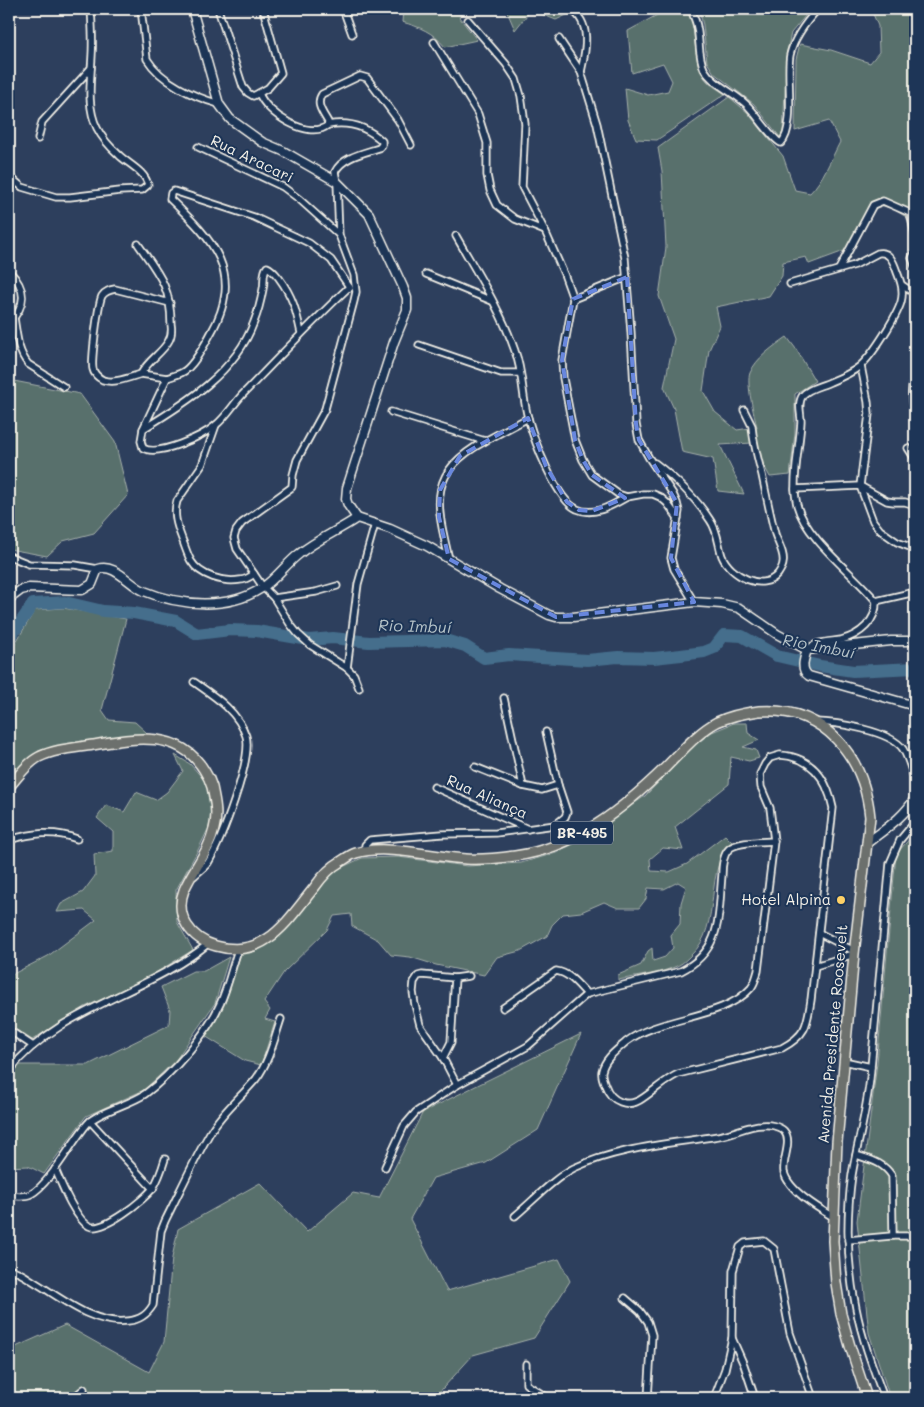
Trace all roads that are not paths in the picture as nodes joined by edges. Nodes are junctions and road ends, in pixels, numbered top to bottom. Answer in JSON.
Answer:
{"nodes":[{"id":1,"x":91,"y":9,"type":"edge"},
{"id":2,"x":141,"y":9,"type":"edge"},
{"id":3,"x":192,"y":9,"type":"edge"},
{"id":4,"x":218,"y":9,"type":"edge"},
{"id":5,"x":263,"y":9,"type":"edge"},
{"id":6,"x":343,"y":9,"type":"edge"},
{"id":7,"x":570,"y":9,"type":"edge"},
{"id":8,"x":691,"y":9,"type":"edge"},
{"id":9,"x":818,"y":9,"type":"edge"},
{"id":10,"x":468,"y":20,"type":"dead end"},
{"id":11,"x":352,"y":34,"type":"dead end"},
{"id":12,"x":558,"y":39,"type":"dead end"},
{"id":13,"x":434,"y":42,"type":"dead end"},
{"id":14,"x":91,"y":68,"type":"junction"},
{"id":15,"x":581,"y":72,"type":"junction"},
{"id":16,"x":259,"y":93,"type":"junction"},
{"id":17,"x":219,"y":104,"type":"junction"},
{"id":18,"x":328,"y":125,"type":"junction"},
{"id":19,"x":38,"y":139,"type":"dead end"},
{"id":20,"x":411,"y":144,"type":"dead end"},
{"id":21,"x":198,"y":147,"type":"dead end"},
{"id":22,"x":9,"y":176,"type":"edge"},
{"id":23,"x":337,"y":182,"type":"junction"},
{"id":24,"x":545,"y":231,"type":"junction"},
{"id":25,"x":339,"y":235,"type":"junction"},
{"id":26,"x":915,"y":235,"type":"edge"},
{"id":27,"x":456,"y":236,"type":"dead end"},
{"id":28,"x":138,"y":244,"type":"dead end"},
{"id":29,"x":915,"y":252,"type":"edge"},
{"id":30,"x":915,"y":266,"type":"edge"},
{"id":31,"x":839,"y":269,"type":"junction"},
{"id":32,"x":9,"y":271,"type":"edge"},
{"id":33,"x":426,"y":274,"type":"dead end"},
{"id":34,"x":627,"y":277,"type":"junction"},
{"id":35,"x":790,"y":284,"type":"dead end"},
{"id":36,"x":902,"y":285,"type":"junction"},
{"id":37,"x":349,"y":287,"type":"junction"},
{"id":38,"x":356,"y":292,"type":"junction"},
{"id":39,"x":915,"y":294,"type":"edge"},
{"id":40,"x":573,"y":299,"type":"junction"},
{"id":41,"x":492,"y":301,"type":"junction"},
{"id":42,"x":170,"y":303,"type":"junction"},
{"id":43,"x":14,"y":318,"type":"junction"},
{"id":44,"x":9,"y":323,"type":"edge"},
{"id":45,"x":301,"y":333,"type":"junction"},
{"id":46,"x":419,"y":345,"type":"dead end"},
{"id":47,"x":861,"y":366,"type":"junction"},
{"id":48,"x":915,"y":370,"type":"edge"},
{"id":49,"x":520,"y":373,"type":"junction"},
{"id":50,"x":142,"y":374,"type":"junction"},
{"id":51,"x":167,"y":378,"type":"junction"},
{"id":52,"x":64,"y":387,"type":"dead end"},
{"id":53,"x":744,"y":410,"type":"dead end"},
{"id":54,"x":391,"y":412,"type":"dead end"},
{"id":55,"x":915,"y":415,"type":"edge"},
{"id":56,"x":528,"y":418,"type":"junction"},
{"id":57,"x":216,"y":425,"type":"junction"},
{"id":58,"x":143,"y":429,"type":"junction"},
{"id":59,"x":485,"y":441,"type":"junction"},
{"id":60,"x":908,"y":448,"type":"dead end"},
{"id":61,"x":650,"y":458,"type":"junction"},
{"id":62,"x":915,"y":458,"type":"edge"},
{"id":63,"x":860,"y":486,"type":"junction"},
{"id":64,"x":795,"y":490,"type":"junction"},
{"id":65,"x":627,"y":497,"type":"junction"},
{"id":66,"x":915,"y":505,"type":"edge"},
{"id":67,"x":357,"y":518,"type":"junction"},
{"id":68,"x":678,"y":518,"type":"junction"},
{"id":69,"x":375,"y":524,"type":"junction"},
{"id":70,"x":915,"y":548,"type":"edge"},
{"id":71,"x":9,"y":556,"type":"edge"},
{"id":72,"x":449,"y":559,"type":"junction"},
{"id":73,"x":98,"y":569,"type":"junction"},
{"id":74,"x":254,"y":574,"type":"junction"},
{"id":75,"x":337,"y":586,"type":"dead end"},
{"id":76,"x":263,"y":587,"type":"junction"},
{"id":77,"x":915,"y":593,"type":"edge"},
{"id":78,"x":274,"y":598,"type":"junction"},
{"id":79,"x":9,"y":599,"type":"edge"},
{"id":80,"x":876,"y":601,"type":"junction"},
{"id":81,"x":694,"y":602,"type":"junction"},
{"id":82,"x":915,"y":640,"type":"edge"},
{"id":83,"x":806,"y":653,"type":"junction"},
{"id":84,"x":347,"y":668,"type":"junction"},
{"id":85,"x":194,"y":682,"type":"dead end"},
{"id":86,"x":359,"y":688,"type":"dead end"},
{"id":87,"x":504,"y":698,"type":"dead end"},
{"id":88,"x":915,"y":706,"type":"edge"},
{"id":89,"x":815,"y":722,"type":"junction"},
{"id":90,"x":546,"y":732,"type":"dead end"},
{"id":91,"x":475,"y":767,"type":"dead end"},
{"id":92,"x":915,"y":782,"type":"edge"},
{"id":93,"x":558,"y":785,"type":"junction"},
{"id":94,"x":523,"y":786,"type":"junction"},
{"id":95,"x":9,"y":787,"type":"edge"},
{"id":96,"x":434,"y":787,"type":"dead end"},
{"id":97,"x":915,"y":798,"type":"edge"},
{"id":98,"x":915,"y":822,"type":"edge"},
{"id":99,"x":530,"y":830,"type":"junction"},
{"id":100,"x":77,"y":839,"type":"dead end"},
{"id":101,"x":9,"y":840,"type":"edge"},
{"id":102,"x":774,"y":842,"type":"junction"},
{"id":103,"x":867,"y":843,"type":"junction"},
{"id":104,"x":366,"y":852,"type":"junction"},
{"id":105,"x":190,"y":879,"type":"junction"},
{"id":106,"x":819,"y":933,"type":"junction"},
{"id":107,"x":209,"y":944,"type":"junction"},
{"id":108,"x":238,"y":950,"type":"junction"},
{"id":109,"x":854,"y":952,"type":"junction"},
{"id":110,"x":815,"y":966,"type":"junction"},
{"id":111,"x":469,"y":976,"type":"dead end"},
{"id":112,"x":454,"y":978,"type":"junction"},
{"id":113,"x":587,"y":994,"type":"junction"},
{"id":114,"x":504,"y":1008,"type":"dead end"},
{"id":115,"x":281,"y":1019,"type":"dead end"},
{"id":116,"x":9,"y":1030,"type":"edge"},
{"id":117,"x":33,"y":1046,"type":"junction"},
{"id":118,"x":443,"y":1058,"type":"junction"},
{"id":119,"x":844,"y":1061,"type":"junction"},
{"id":120,"x":871,"y":1066,"type":"junction"},
{"id":121,"x":9,"y":1071,"type":"edge"},
{"id":122,"x":457,"y":1086,"type":"junction"},
{"id":123,"x":90,"y":1121,"type":"junction"},
{"id":124,"x":856,"y":1155,"type":"junction"},
{"id":125,"x":165,"y":1159,"type":"dead end"},
{"id":126,"x":385,"y":1167,"type":"dead end"},
{"id":127,"x":55,"y":1169,"type":"junction"},
{"id":128,"x":153,"y":1189,"type":"junction"},
{"id":129,"x":9,"y":1195,"type":"edge"},
{"id":130,"x":515,"y":1216,"type":"dead end"},
{"id":131,"x":833,"y":1217,"type":"junction"},
{"id":132,"x":893,"y":1236,"type":"junction"},
{"id":133,"x":915,"y":1236,"type":"edge"},
{"id":134,"x":848,"y":1240,"type":"junction"},
{"id":135,"x":9,"y":1269,"type":"edge"},
{"id":136,"x":625,"y":1298,"type":"dead end"},
{"id":137,"x":732,"y":1338,"type":"junction"},
{"id":138,"x":526,"y":1364,"type":"dead end"},
{"id":139,"x":84,"y":1390,"type":"dead end"},
{"id":140,"x":73,"y":1398,"type":"edge"},
{"id":141,"x":548,"y":1398,"type":"edge"},
{"id":142,"x":648,"y":1398,"type":"edge"},
{"id":143,"x":714,"y":1398,"type":"edge"},
{"id":144,"x":755,"y":1398,"type":"edge"},
{"id":145,"x":813,"y":1398,"type":"edge"},
{"id":146,"x":867,"y":1398,"type":"edge"},
{"id":147,"x":884,"y":1398,"type":"edge"}],
"edges":[{"from":1,"to":14,"type":"street"},
{"from":2,"to":17,"type":"street"},
{"from":3,"to":17,"type":"street"},
{"from":4,"to":16,"type":"street"},
{"from":5,"to":16,"type":"street"},
{"from":6,"to":11,"type":"street"},
{"from":7,"to":15,"type":"street"},
{"from":8,"to":9,"type":"street"},
{"from":10,"to":24,"type":"street"},
{"from":12,"to":15,"type":"street"},
{"from":13,"to":24,"type":"street"},
{"from":14,"to":19,"type":"street"},
{"from":14,"to":22,"type":"street"},
{"from":15,"to":34,"type":"street"},
{"from":16,"to":18,"type":"street"},
{"from":17,"to":23,"type":"street"},
{"from":18,"to":20,"type":"street"},
{"from":18,"to":23,"type":"street"},
{"from":21,"to":25,"type":"street","name":"Rua Aracari"},
{"from":23,"to":25,"type":"street"},
{"from":23,"to":67,"type":"street"},
{"from":24,"to":40,"type":"street"},
{"from":25,"to":38,"type":"street"},
{"from":26,"to":31,"type":"street"},
{"from":27,"to":41,"type":"street"},
{"from":28,"to":42,"type":"street"},
{"from":29,"to":30,"type":"street"},
{"from":31,"to":35,"type":"street"},
{"from":31,"to":36,"type":"street"},
{"from":32,"to":43,"type":"street"},
{"from":33,"to":41,"type":"street"},
{"from":34,"to":40,"type":"street"},
{"from":34,"to":61,"type":"street"},
{"from":36,"to":39,"type":"street"},
{"from":36,"to":47,"type":"street"},
{"from":37,"to":38,"type":"street"},
{"from":37,"to":45,"type":"street"},
{"from":37,"to":51,"type":"street"},
{"from":38,"to":74,"type":"street"},
{"from":40,"to":65,"type":"street"},
{"from":41,"to":49,"type":"street"},
{"from":42,"to":50,"type":"street"},
{"from":42,"to":50,"type":"street"},
{"from":43,"to":44,"type":"street"},
{"from":43,"to":52,"type":"street"},
{"from":45,"to":57,"type":"street"},
{"from":45,"to":58,"type":"street"},
{"from":46,"to":49,"type":"street"},
{"from":47,"to":63,"type":"street"},
{"from":47,"to":64,"type":"street"},
{"from":48,"to":55,"type":"street"},
{"from":49,"to":56,"type":"street"},
{"from":50,"to":51,"type":"street"},
{"from":51,"to":58,"type":"street"},
{"from":53,"to":61,"type":"street"},
{"from":54,"to":59,"type":"street"},
{"from":56,"to":59,"type":"street"},
{"from":56,"to":65,"type":"street"},
{"from":57,"to":58,"type":"street"},
{"from":57,"to":74,"type":"street"},
{"from":59,"to":72,"type":"street"},
{"from":60,"to":62,"type":"street"},
{"from":61,"to":68,"type":"street"},
{"from":63,"to":64,"type":"street"},
{"from":63,"to":66,"type":"street"},
{"from":63,"to":70,"type":"street"},
{"from":64,"to":80,"type":"street"},
{"from":65,"to":68,"type":"street"},
{"from":67,"to":69,"type":"street"},
{"from":67,"to":76,"type":"street"},
{"from":68,"to":81,"type":"street"},
{"from":69,"to":72,"type":"street"},
{"from":69,"to":84,"type":"street"},
{"from":71,"to":73,"type":"street"},
{"from":72,"to":81,"type":"street"},
{"from":73,"to":76,"type":"street"},
{"from":73,"to":79,"type":"street"},
{"from":74,"to":76,"type":"street"},
{"from":75,"to":78,"type":"street"},
{"from":76,"to":78,"type":"street"},
{"from":77,"to":80,"type":"street"},
{"from":78,"to":84,"type":"street"},
{"from":80,"to":83,"type":"street"},
{"from":81,"to":83,"type":"street"},
{"from":82,"to":83,"type":"street"},
{"from":83,"to":88,"type":"street"},
{"from":84,"to":86,"type":"street"},
{"from":85,"to":105,"type":"street"},
{"from":87,"to":94,"type":"street"},
{"from":89,"to":92,"type":"street"},
{"from":89,"to":103,"type":"main road","name":"Avenida Presidente Roosevelt","number":"BR-495"},
{"from":89,"to":104,"type":"main road","name":"Avenida Presidente Roosevelt","number":"BR-495"},
{"from":90,"to":93,"type":"street"},
{"from":91,"to":94,"type":"street"},
{"from":93,"to":94,"type":"street"},
{"from":93,"to":99,"type":"street"},
{"from":95,"to":105,"type":"main road"},
{"from":96,"to":99,"type":"street","name":"Rua Aliança"},
{"from":97,"to":103,"type":"street"},
{"from":98,"to":120,"type":"street"},
{"from":99,"to":104,"type":"street"},
{"from":100,"to":101,"type":"street"},
{"from":102,"to":106,"type":"street"},
{"from":102,"to":110,"type":"street"},
{"from":102,"to":113,"type":"street"},
{"from":103,"to":109,"type":"main road","name":"Avenida Presidente Roosevelt","number":"BR-495"},
{"from":104,"to":108,"type":"main road","name":"Avenida Presidente Roosevelt","number":"BR-495"},
{"from":105,"to":107,"type":"main road"},
{"from":106,"to":109,"type":"street"},
{"from":106,"to":110,"type":"street"},
{"from":107,"to":108,"type":"main road"},
{"from":107,"to":117,"type":"street"},
{"from":108,"to":123,"type":"street"},
{"from":109,"to":110,"type":"street"},
{"from":109,"to":119,"type":"main road","name":"Avenida Presidente Roosevelt","number":"BR-495"},
{"from":111,"to":112,"type":"street"},
{"from":112,"to":118,"type":"street"},
{"from":112,"to":118,"type":"street"},
{"from":113,"to":114,"type":"street"},
{"from":113,"to":122,"type":"street"},
{"from":115,"to":135,"type":"street"},
{"from":116,"to":117,"type":"street"},
{"from":117,"to":121,"type":"street"},
{"from":118,"to":122,"type":"street"},
{"from":119,"to":120,"type":"street"},
{"from":119,"to":131,"type":"main road","name":"Avenida Presidente Roosevelt","number":"BR-495"},
{"from":120,"to":124,"type":"street"},
{"from":122,"to":126,"type":"street"},
{"from":123,"to":127,"type":"street"},
{"from":123,"to":128,"type":"street"},
{"from":124,"to":132,"type":"street"},
{"from":124,"to":134,"type":"street"},
{"from":125,"to":128,"type":"street"},
{"from":127,"to":128,"type":"street"},
{"from":127,"to":129,"type":"street"},
{"from":130,"to":131,"type":"street"},
{"from":131,"to":146,"type":"main road","name":"Avenida Presidente Roosevelt","number":"BR-495"},
{"from":132,"to":133,"type":"street"},
{"from":132,"to":134,"type":"street"},
{"from":134,"to":147,"type":"street"},
{"from":136,"to":142,"type":"street"},
{"from":137,"to":143,"type":"street"},
{"from":137,"to":144,"type":"street"},
{"from":137,"to":145,"type":"street"},
{"from":138,"to":141,"type":"street"},
{"from":139,"to":140,"type":"street"}]}
